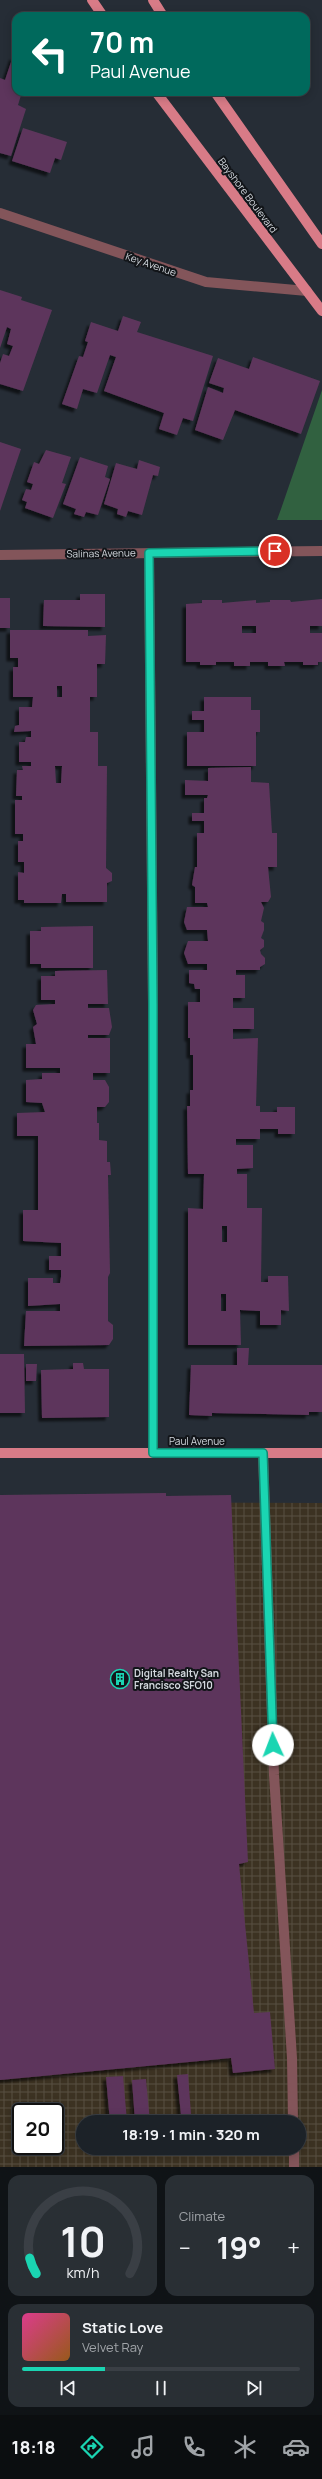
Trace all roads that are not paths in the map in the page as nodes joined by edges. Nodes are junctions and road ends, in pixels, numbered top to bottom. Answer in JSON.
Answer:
{"nodes":[{"id":1,"x":92,"y":0,"type":"edge"},
{"id":2,"x":153,"y":0,"type":"edge"},
{"id":3,"x":100,"y":12,"type":"edge"},
{"id":4,"x":160,"y":12,"type":"edge"},
{"id":5,"x":159,"y":96,"type":"edge"},
{"id":6,"x":218,"y":96,"type":"edge"},
{"id":7,"x":0,"y":213,"type":"edge"},
{"id":8,"x":322,"y":244,"type":"edge"},
{"id":9,"x":307,"y":291,"type":"junction"},
{"id":10,"x":322,"y":311,"type":"edge"},
{"id":11,"x":322,"y":551,"type":"edge"},
{"id":12,"x":149,"y":553,"type":"junction"},
{"id":13,"x":0,"y":555,"type":"edge"},
{"id":14,"x":0,"y":1453,"type":"edge"},
{"id":15,"x":153,"y":1453,"type":"junction"},
{"id":16,"x":263,"y":1453,"type":"junction"},
{"id":17,"x":322,"y":1453,"type":"edge"},
{"id":18,"x":293,"y":2115,"type":"edge"},
{"id":19,"x":294,"y":2155,"type":"edge"},
{"id":20,"x":294,"y":2167,"type":"edge"}],
"edges":[{"from":1,"to":3,"type":"main road"},
{"from":2,"to":4,"type":"main road"},
{"from":5,"to":9,"type":"main road","name":"Bayshore Boulevard"},
{"from":6,"to":8,"type":"main road"},
{"from":7,"to":9,"type":"street","name":"Key Avenue"},
{"from":9,"to":10,"type":"main road","name":"Bayshore Boulevard"},
{"from":11,"to":12,"type":"street","name":"Salinas Avenue"},
{"from":12,"to":13,"type":"street","name":"Salinas Avenue"},
{"from":12,"to":15,"type":"street"},
{"from":14,"to":15,"type":"main road","name":"Paul Avenue"},
{"from":15,"to":16,"type":"main road","name":"Paul Avenue"},
{"from":16,"to":17,"type":"main road","name":"Paul Avenue"},
{"from":16,"to":18,"type":"street"},
{"from":19,"to":20,"type":"street"}]}
